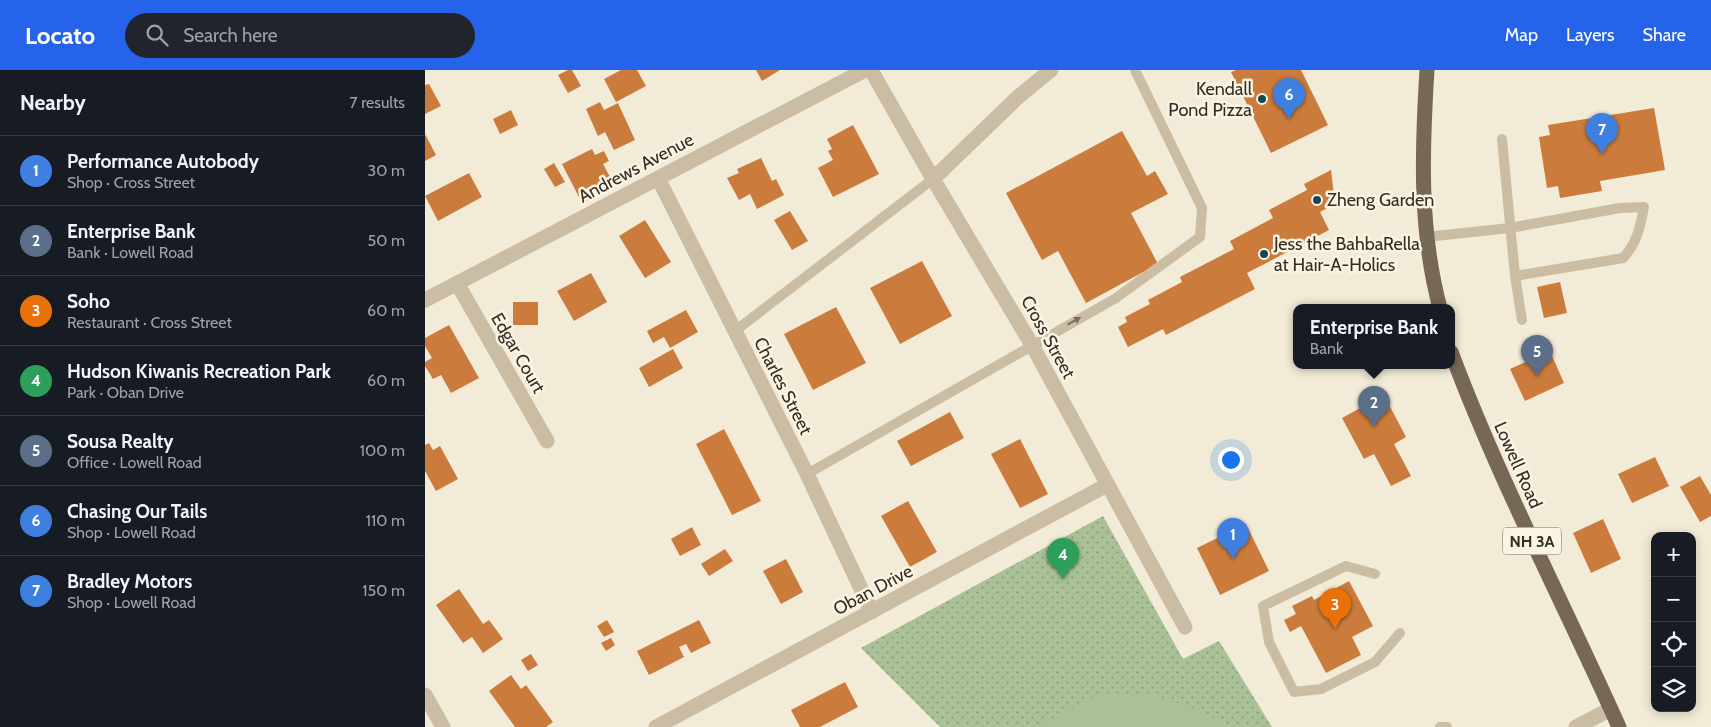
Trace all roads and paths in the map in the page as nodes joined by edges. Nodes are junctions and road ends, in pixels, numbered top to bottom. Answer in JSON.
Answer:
{"nodes":[{"id":1,"x":865,"y":70,"type":"edge"},
{"id":2,"x":871,"y":70,"type":"edge"},
{"id":3,"x":1051,"y":70,"type":"edge"},
{"id":4,"x":1135,"y":70,"type":"edge"},
{"id":5,"x":1427,"y":70,"type":"edge"},
{"id":6,"x":1502,"y":139,"type":"dead end"},
{"id":7,"x":658,"y":178,"type":"junction"},
{"id":8,"x":933,"y":179,"type":"junction"},
{"id":9,"x":1509,"y":228,"type":"junction"},
{"id":10,"x":1426,"y":237,"type":"junction"},
{"id":11,"x":1515,"y":276,"type":"junction"},
{"id":12,"x":457,"y":284,"type":"junction"},
{"id":13,"x":425,"y":300,"type":"edge"},
{"id":14,"x":1439,"y":304,"type":"edge"},
{"id":15,"x":1522,"y":320,"type":"dead end"},
{"id":16,"x":735,"y":331,"type":"junction"},
{"id":17,"x":1032,"y":345,"type":"junction"},
{"id":18,"x":1455,"y":362,"type":"edge"},
{"id":19,"x":547,"y":441,"type":"dead end"},
{"id":20,"x":807,"y":474,"type":"junction"},
{"id":21,"x":1107,"y":485,"type":"junction"},
{"id":22,"x":1375,"y":574,"type":"dead end"},
{"id":23,"x":872,"y":612,"type":"junction"},
{"id":24,"x":1185,"y":627,"type":"dead end"},
{"id":25,"x":1400,"y":633,"type":"dead end"},
{"id":26,"x":425,"y":695,"type":"edge"},
{"id":27,"x":1611,"y":709,"type":"junction"},
{"id":28,"x":443,"y":727,"type":"edge"},
{"id":29,"x":656,"y":727,"type":"edge"},
{"id":30,"x":1439,"y":727,"type":"edge"},
{"id":31,"x":1447,"y":727,"type":"edge"},
{"id":32,"x":1576,"y":727,"type":"edge"},
{"id":33,"x":1619,"y":727,"type":"edge"}],
"edges":[{"from":1,"to":7,"type":"street","name":"Andrews Avenue"},
{"from":2,"to":8,"type":"street","name":"Cross Street"},
{"from":3,"to":8,"type":"street"},
{"from":17,"to":4,"type":"lane","one_way":true},
{"from":5,"to":10,"type":"main road"},
{"from":6,"to":9,"type":"lane"},
{"from":7,"to":12,"type":"street","name":"Andrews Avenue"},
{"from":7,"to":16,"type":"street","name":"Charles Street"},
{"from":8,"to":16,"type":"lane"},
{"from":8,"to":17,"type":"street","name":"Cross Street"},
{"from":9,"to":10,"type":"lane"},
{"from":9,"to":11,"type":"lane"},
{"from":9,"to":11,"type":"lane"},
{"from":10,"to":14,"type":"main road"},
{"from":11,"to":15,"type":"lane"},
{"from":12,"to":13,"type":"street","name":"Andrews Avenue"},
{"from":12,"to":19,"type":"street","name":"Edgar Court"},
{"from":16,"to":20,"type":"street","name":"Charles Street"},
{"from":17,"to":20,"type":"lane"},
{"from":17,"to":21,"type":"street","name":"Cross Street"},
{"from":18,"to":27,"type":"main road","name":"Lowell Road","number":"NH 3A"},
{"from":20,"to":23,"type":"street","name":"Charles Street"},
{"from":21,"to":23,"type":"street","name":"Oban Drive"},
{"from":21,"to":24,"type":"street","name":"Cross Street"},
{"from":22,"to":25,"type":"lane"},
{"from":23,"to":29,"type":"street","name":"Oban Drive"},
{"from":26,"to":28,"type":"street"},
{"from":27,"to":32,"type":"street"},
{"from":27,"to":33,"type":"main road","name":"Lowell Road","number":"NH 3A"},
{"from":30,"to":31,"type":"lane"}]}
